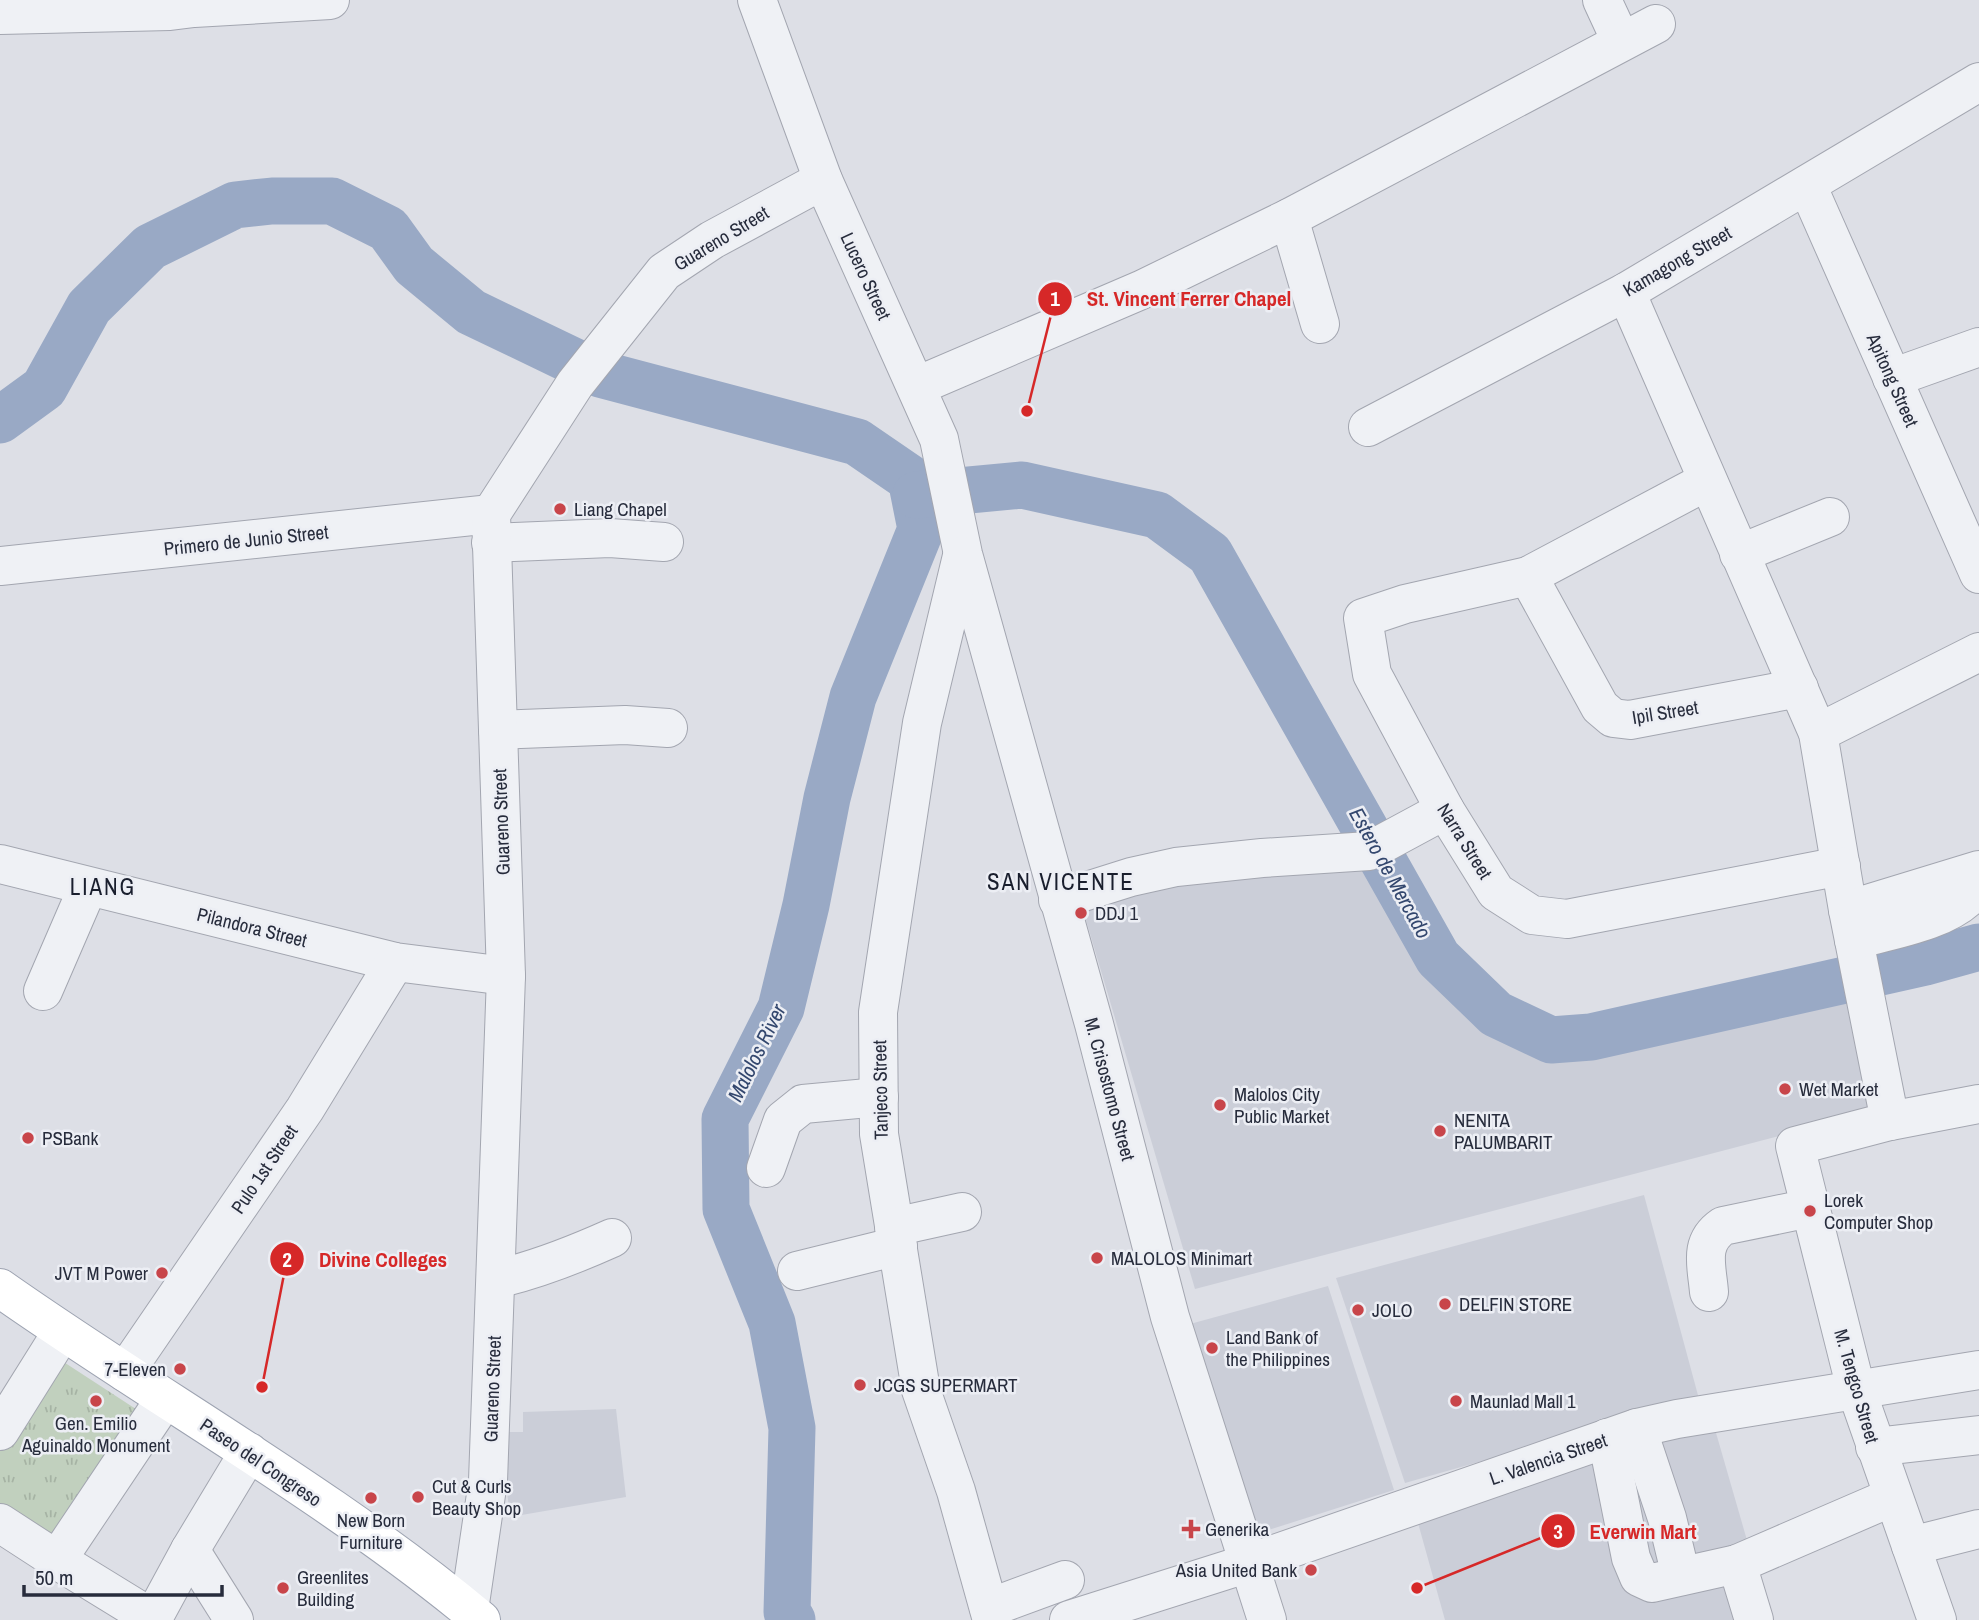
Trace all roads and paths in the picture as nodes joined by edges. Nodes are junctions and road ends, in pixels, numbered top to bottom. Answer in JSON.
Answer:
{"nodes":[{"id":1,"x":330,"y":0,"type":"edge"},
{"id":2,"x":757,"y":0,"type":"edge"},
{"id":3,"x":1602,"y":0,"type":"edge"},
{"id":4,"x":0,"y":15,"type":"edge"},
{"id":5,"x":1656,"y":24,"type":"dead end"},
{"id":6,"x":1621,"y":41,"type":"junction"},
{"id":7,"x":1979,"y":82,"type":"edge"},
{"id":8,"x":823,"y":180,"type":"junction"},
{"id":9,"x":1807,"y":185,"type":"junction"},
{"id":10,"x":1289,"y":218,"type":"junction"},
{"id":11,"x":1626,"y":292,"type":"junction"},
{"id":12,"x":1320,"y":324,"type":"dead end"},
{"id":13,"x":1979,"y":347,"type":"edge"},
{"id":14,"x":1892,"y":378,"type":"junction"},
{"id":15,"x":917,"y":386,"type":"junction"},
{"id":16,"x":1368,"y":428,"type":"dead end"},
{"id":17,"x":1707,"y":481,"type":"junction"},
{"id":18,"x":1967,"y":513,"type":"edge"},
{"id":19,"x":1830,"y":517,"type":"dead end"},
{"id":20,"x":491,"y":529,"type":"junction"},
{"id":21,"x":960,"y":538,"type":"junction"},
{"id":22,"x":664,"y":542,"type":"dead end"},
{"id":23,"x":1739,"y":554,"type":"junction"},
{"id":24,"x":0,"y":566,"type":"edge"},
{"id":25,"x":1979,"y":574,"type":"edge"},
{"id":26,"x":1528,"y":576,"type":"junction"},
{"id":27,"x":1979,"y":652,"type":"edge"},
{"id":28,"x":1799,"y":688,"type":"junction"},
{"id":29,"x":668,"y":728,"type":"dead end"},
{"id":30,"x":498,"y":730,"type":"junction"},
{"id":31,"x":1818,"y":733,"type":"junction"},
{"id":32,"x":1445,"y":810,"type":"junction"},
{"id":33,"x":0,"y":864,"type":"edge"},
{"id":34,"x":1841,"y":866,"type":"junction"},
{"id":35,"x":1979,"y":870,"type":"edge"},
{"id":36,"x":1979,"y":878,"type":"edge"},
{"id":37,"x":88,"y":887,"type":"junction"},
{"id":38,"x":1058,"y":900,"type":"junction"},
{"id":39,"x":1854,"y":937,"type":"junction"},
{"id":40,"x":395,"y":962,"type":"junction"},
{"id":41,"x":506,"y":976,"type":"junction"},
{"id":42,"x":43,"y":991,"type":"dead end"},
{"id":43,"x":879,"y":1097,"type":"junction"},
{"id":44,"x":1979,"y":1104,"type":"edge"},
{"id":45,"x":1890,"y":1121,"type":"junction"},
{"id":46,"x":766,"y":1168,"type":"dead end"},
{"id":47,"x":1811,"y":1208,"type":"junction"},
{"id":48,"x":962,"y":1212,"type":"dead end"},
{"id":49,"x":896,"y":1236,"type":"junction"},
{"id":50,"x":612,"y":1238,"type":"dead end"},
{"id":51,"x":797,"y":1271,"type":"dead end"},
{"id":52,"x":496,"y":1279,"type":"junction"},
{"id":53,"x":0,"y":1288,"type":"edge"},
{"id":54,"x":1709,"y":1292,"type":"dead end"},
{"id":55,"x":62,"y":1332,"type":"junction"},
{"id":56,"x":1979,"y":1370,"type":"edge"},
{"id":57,"x":125,"y":1372,"type":"junction"},
{"id":58,"x":1856,"y":1389,"type":"junction"},
{"id":59,"x":165,"y":1399,"type":"junction"},
{"id":60,"x":0,"y":1431,"type":"edge"},
{"id":61,"x":1622,"y":1433,"type":"junction"},
{"id":62,"x":1979,"y":1435,"type":"edge"},
{"id":63,"x":1875,"y":1447,"type":"junction"},
{"id":64,"x":249,"y":1452,"type":"junction"},
{"id":65,"x":1892,"y":1497,"type":"junction"},
{"id":66,"x":0,"y":1524,"type":"edge"},
{"id":67,"x":1979,"y":1529,"type":"edge"},
{"id":68,"x":1911,"y":1546,"type":"junction"},
{"id":69,"x":190,"y":1550,"type":"junction"},
{"id":70,"x":57,"y":1560,"type":"junction"},
{"id":71,"x":1250,"y":1563,"type":"junction"},
{"id":72,"x":1737,"y":1564,"type":"junction"},
{"id":73,"x":1065,"y":1580,"type":"dead end"},
{"id":74,"x":990,"y":1614,"type":"edge"},
{"id":75,"x":475,"y":1615,"type":"edge"},
{"id":76,"x":153,"y":1620,"type":"edge"},
{"id":77,"x":234,"y":1620,"type":"edge"},
{"id":78,"x":1069,"y":1620,"type":"edge"},
{"id":79,"x":1267,"y":1620,"type":"edge"},
{"id":80,"x":1754,"y":1620,"type":"edge"},
{"id":81,"x":1937,"y":1620,"type":"edge"}],
"edges":[{"from":1,"to":4,"type":"street"},
{"from":2,"to":8,"type":"street","name":"Lucero Street"},
{"from":3,"to":6,"type":"street"},
{"from":5,"to":6,"type":"street"},
{"from":6,"to":10,"type":"street"},
{"from":7,"to":9,"type":"street","name":"Kamagong Street"},
{"from":8,"to":15,"type":"street","name":"Lucero Street"},
{"from":8,"to":20,"type":"street","name":"Guareno Street"},
{"from":9,"to":11,"type":"street","name":"Kamagong Street"},
{"from":9,"to":14,"type":"street","name":"Apitong Street"},
{"from":10,"to":12,"type":"street"},
{"from":10,"to":15,"type":"street"},
{"from":11,"to":16,"type":"street","name":"Kamagong Street"},
{"from":11,"to":17,"type":"street"},
{"from":13,"to":14,"type":"street"},
{"from":14,"to":18,"type":"street","name":"Apitong Street"},
{"from":15,"to":21,"type":"street","name":"Lucero Street"},
{"from":17,"to":23,"type":"street"},
{"from":17,"to":26,"type":"street"},
{"from":18,"to":25,"type":"street","name":"Apitong Street"},
{"from":19,"to":23,"type":"street"},
{"from":20,"to":22,"type":"street","name":"Primero de Junio Street"},
{"from":20,"to":24,"type":"street","name":"Primero de Junio Street"},
{"from":20,"to":30,"type":"street","name":"Guareno Street"},
{"from":21,"to":38,"type":"street","name":"M. Crisostomo Street"},
{"from":21,"to":43,"type":"street","name":"Tanjeco Street"},
{"from":23,"to":28,"type":"street"},
{"from":26,"to":28,"type":"street","name":"Ipil Street"},
{"from":26,"to":32,"type":"street","name":"Narra Street"},
{"from":27,"to":31,"type":"street"},
{"from":28,"to":31,"type":"street"},
{"from":29,"to":30,"type":"street"},
{"from":30,"to":41,"type":"street","name":"Guareno Street"},
{"from":31,"to":34,"type":"street"},
{"from":32,"to":34,"type":"street","name":"Narra Street"},
{"from":32,"to":38,"type":"street"},
{"from":33,"to":37,"type":"street","name":"Pilandora Street"},
{"from":34,"to":39,"type":"street"},
{"from":35,"to":39,"type":"street"},
{"from":36,"to":39,"type":"street"},
{"from":37,"to":40,"type":"street","name":"Pilandora Street"},
{"from":37,"to":42,"type":"street"},
{"from":38,"to":71,"type":"street","name":"M. Crisostomo Street"},
{"from":39,"to":45,"type":"street"},
{"from":40,"to":41,"type":"street","name":"Pilandora Street"},
{"from":40,"to":57,"type":"street","name":"Pulo 1st Street"},
{"from":41,"to":52,"type":"street","name":"Guareno Street"},
{"from":43,"to":46,"type":"street"},
{"from":43,"to":49,"type":"street","name":"Tanjeco Street"},
{"from":44,"to":45,"type":"street"},
{"from":45,"to":47,"type":"street","name":"M. Tengco Street"},
{"from":47,"to":54,"type":"street"},
{"from":47,"to":58,"type":"street","name":"M. Tengco Street"},
{"from":48,"to":49,"type":"street"},
{"from":49,"to":51,"type":"street"},
{"from":49,"to":74,"type":"street","name":"Tanjeco Street"},
{"from":50,"to":52,"type":"street"},
{"from":52,"to":75,"type":"street","name":"Guareno Street"},
{"from":53,"to":55,"type":"main road","name":"Paseo del Congreso"},
{"from":55,"to":57,"type":"main road","name":"Paseo del Congreso"},
{"from":55,"to":60,"type":"street"},
{"from":56,"to":58,"type":"street","name":"L. Valencia Street"},
{"from":57,"to":59,"type":"main road","name":"Paseo del Congreso"},
{"from":58,"to":61,"type":"street","name":"L. Valencia Street"},
{"from":58,"to":63,"type":"street","name":"M. Tengco Street"},
{"from":59,"to":64,"type":"main road","name":"Paseo del Congreso"},
{"from":59,"to":70,"type":"street"},
{"from":61,"to":71,"type":"street","name":"L. Valencia Street"},
{"from":61,"to":72,"type":"street"},
{"from":62,"to":63,"type":"street"},
{"from":63,"to":65,"type":"street","name":"M. Tengco Street"},
{"from":64,"to":69,"type":"street"},
{"from":64,"to":75,"type":"main road","name":"Paseo del Congreso"},
{"from":65,"to":68,"type":"street","name":"M. Tengco Street"},
{"from":65,"to":72,"type":"street"},
{"from":66,"to":70,"type":"street"},
{"from":67,"to":68,"type":"street"},
{"from":68,"to":81,"type":"street","name":"M. Tengco Street"},
{"from":69,"to":76,"type":"street"},
{"from":69,"to":77,"type":"street"},
{"from":70,"to":76,"type":"street"},
{"from":71,"to":78,"type":"street","name":"L. Valencia Street"},
{"from":71,"to":79,"type":"street","name":"M. Crisostomo Street"},
{"from":72,"to":80,"type":"street"},
{"from":73,"to":74,"type":"street"}]}
